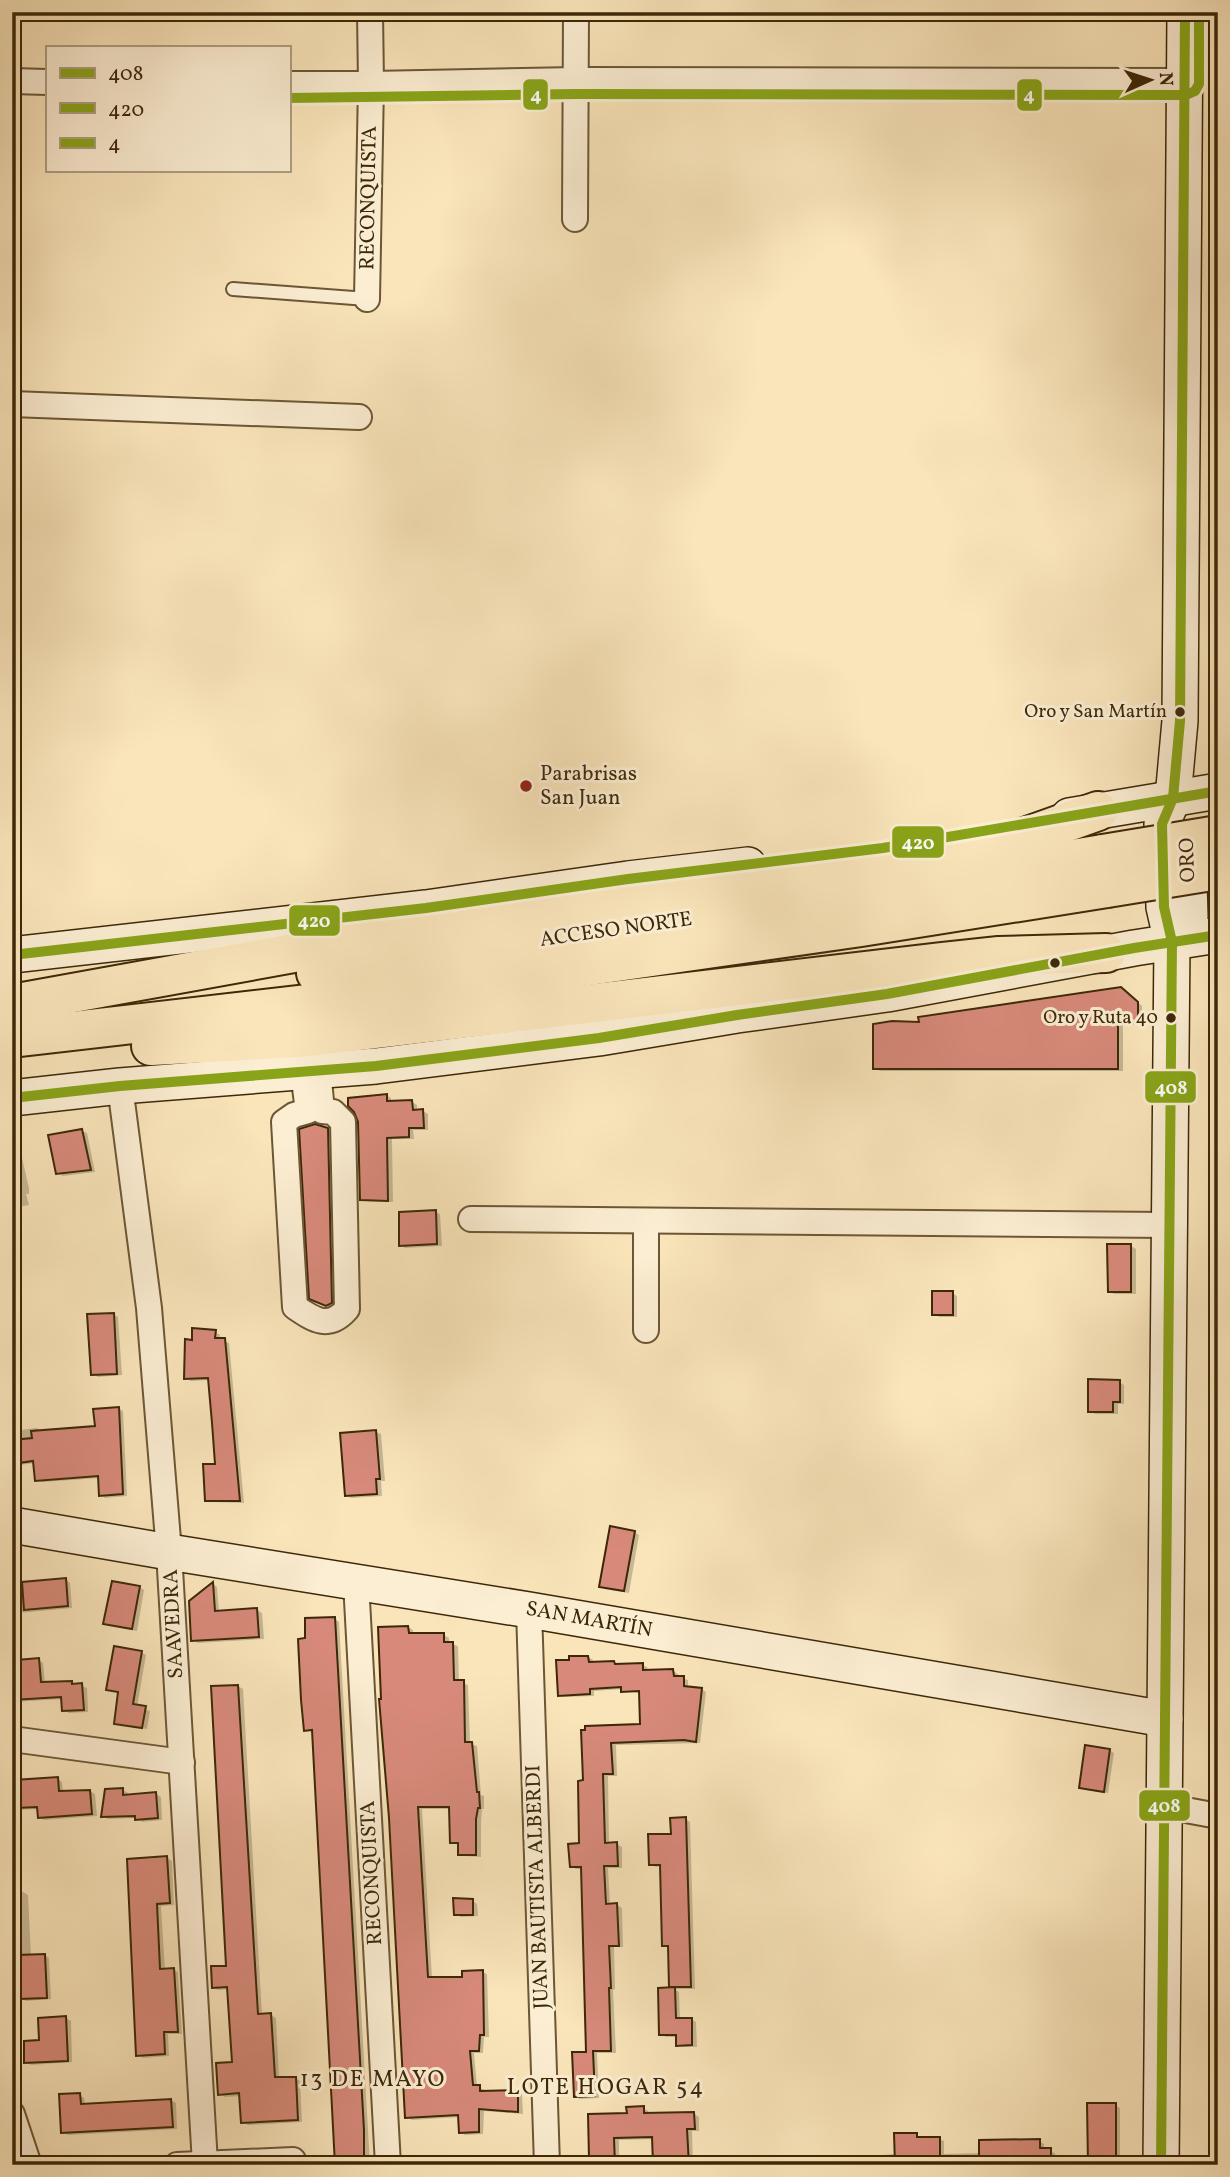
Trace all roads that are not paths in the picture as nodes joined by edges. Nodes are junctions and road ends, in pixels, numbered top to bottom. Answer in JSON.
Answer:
{"nodes":[{"id":1,"x":370,"y":12,"type":"edge"},
{"id":2,"x":576,"y":12,"type":"edge"},
{"id":3,"x":1185,"y":12,"type":"edge"},
{"id":4,"x":577,"y":80,"type":"junction"},
{"id":5,"x":12,"y":81,"type":"edge"},
{"id":6,"x":1185,"y":81,"type":"junction"},
{"id":7,"x":46,"y":82,"type":"edge"},
{"id":8,"x":290,"y":84,"type":"edge"},
{"id":9,"x":371,"y":85,"type":"junction"},
{"id":10,"x":575,"y":219,"type":"dead end"},
{"id":11,"x":233,"y":289,"type":"dead end"},
{"id":12,"x":367,"y":299,"type":"joint"},
{"id":13,"x":12,"y":404,"type":"edge"},
{"id":14,"x":359,"y":417,"type":"dead end"},
{"id":15,"x":1218,"y":791,"type":"edge"},
{"id":16,"x":1173,"y":798,"type":"junction"},
{"id":17,"x":1098,"y":811,"type":"junction"},
{"id":18,"x":1218,"y":835,"type":"edge"},
{"id":19,"x":1218,"y":870,"type":"edge"},
{"id":20,"x":1105,"y":871,"type":"junction"},
{"id":21,"x":1218,"y":935,"type":"edge"},
{"id":22,"x":1172,"y":942,"type":"junction"},
{"id":23,"x":1107,"y":953,"type":"junction"},
{"id":24,"x":12,"y":955,"type":"edge"},
{"id":25,"x":12,"y":1005,"type":"edge"},
{"id":26,"x":12,"y":1038,"type":"edge"},
{"id":27,"x":12,"y":1050,"type":"edge"},
{"id":28,"x":310,"y":1071,"type":"junction"},
{"id":29,"x":120,"y":1086,"type":"junction"},
{"id":30,"x":12,"y":1098,"type":"edge"},
{"id":31,"x":471,"y":1219,"type":"dead end"},
{"id":32,"x":646,"y":1221,"type":"junction"},
{"id":33,"x":1170,"y":1224,"type":"junction"},
{"id":34,"x":646,"y":1330,"type":"dead end"},
{"id":35,"x":12,"y":1525,"type":"edge"},
{"id":36,"x":169,"y":1552,"type":"junction"},
{"id":37,"x":356,"y":1582,"type":"junction"},
{"id":38,"x":529,"y":1610,"type":"junction"},
{"id":39,"x":1165,"y":1719,"type":"junction"},
{"id":40,"x":12,"y":1739,"type":"edge"},
{"id":41,"x":182,"y":1762,"type":"junction"},
{"id":42,"x":1164,"y":1806,"type":"junction"},
{"id":43,"x":1218,"y":1816,"type":"edge"},
{"id":44,"x":12,"y":2114,"type":"edge"},
{"id":45,"x":293,"y":2160,"type":"dead end"},
{"id":46,"x":205,"y":2164,"type":"edge"},
{"id":47,"x":29,"y":2165,"type":"edge"},
{"id":48,"x":177,"y":2165,"type":"edge"},
{"id":49,"x":388,"y":2165,"type":"edge"},
{"id":50,"x":547,"y":2165,"type":"edge"},
{"id":51,"x":1161,"y":2165,"type":"edge"}],
"edges":[{"from":1,"to":9,"type":"street","name":"RECONQUISTA"},
{"from":2,"to":4,"type":"street"},
{"from":3,"to":6,"type":"street","name":"ORO"},
{"from":4,"to":6,"type":"street"},
{"from":4,"to":9,"type":"street"},
{"from":4,"to":10,"type":"street"},
{"from":5,"to":7,"type":"street"},
{"from":6,"to":16,"type":"street","name":"ORO"},
{"from":8,"to":9,"type":"street"},
{"from":9,"to":12,"type":"street","name":"RECONQUISTA"},
{"from":11,"to":12,"type":"lane"},
{"from":13,"to":14,"type":"street"},
{"from":15,"to":16,"type":"street"},
{"from":16,"to":17,"type":"street"},
{"from":16,"to":22,"type":"street","name":"ORO"},
{"from":17,"to":24,"type":"street"},
{"from":17,"to":25,"type":"highway"},
{"from":18,"to":20,"type":"highway","name":"ACCESO NORTE","bridge":true},
{"from":19,"to":20,"type":"highway","name":"ACCESO NORTE","bridge":true},
{"from":20,"to":25,"type":"highway","name":"ACCESO NORTE"},
{"from":20,"to":26,"type":"highway","name":"ACCESO NORTE"},
{"from":21,"to":22,"type":"street"},
{"from":22,"to":23,"type":"street"},
{"from":22,"to":33,"type":"street","name":"ORO"},
{"from":23,"to":27,"type":"highway"},
{"from":23,"to":28,"type":"street"},
{"from":28,"to":28,"type":"street"},
{"from":28,"to":29,"type":"street"},
{"from":29,"to":30,"type":"street"},
{"from":29,"to":36,"type":"street","name":"SAAVEDRA"},
{"from":31,"to":32,"type":"street"},
{"from":32,"to":33,"type":"street"},
{"from":32,"to":34,"type":"street"},
{"from":33,"to":39,"type":"street","name":"ORO"},
{"from":35,"to":36,"type":"street","name":"SAN MARTÍN"},
{"from":36,"to":37,"type":"street","name":"SAN MARTÍN"},
{"from":36,"to":41,"type":"street","name":"SAAVEDRA"},
{"from":37,"to":38,"type":"street","name":"SAN MARTÍN"},
{"from":37,"to":49,"type":"street","name":"RECONQUISTA"},
{"from":38,"to":39,"type":"street","name":"SAN MARTÍN"},
{"from":38,"to":50,"type":"street","name":"JUAN BAUTISTA ALBERDI"},
{"from":39,"to":42,"type":"street","name":"ORO"},
{"from":40,"to":41,"type":"street"},
{"from":41,"to":46,"type":"street","name":"SAAVEDRA"},
{"from":42,"to":43,"type":"street"},
{"from":42,"to":51,"type":"street","name":"ORO"},
{"from":44,"to":47,"type":"street"},
{"from":45,"to":46,"type":"street"},
{"from":46,"to":48,"type":"street"}]}
